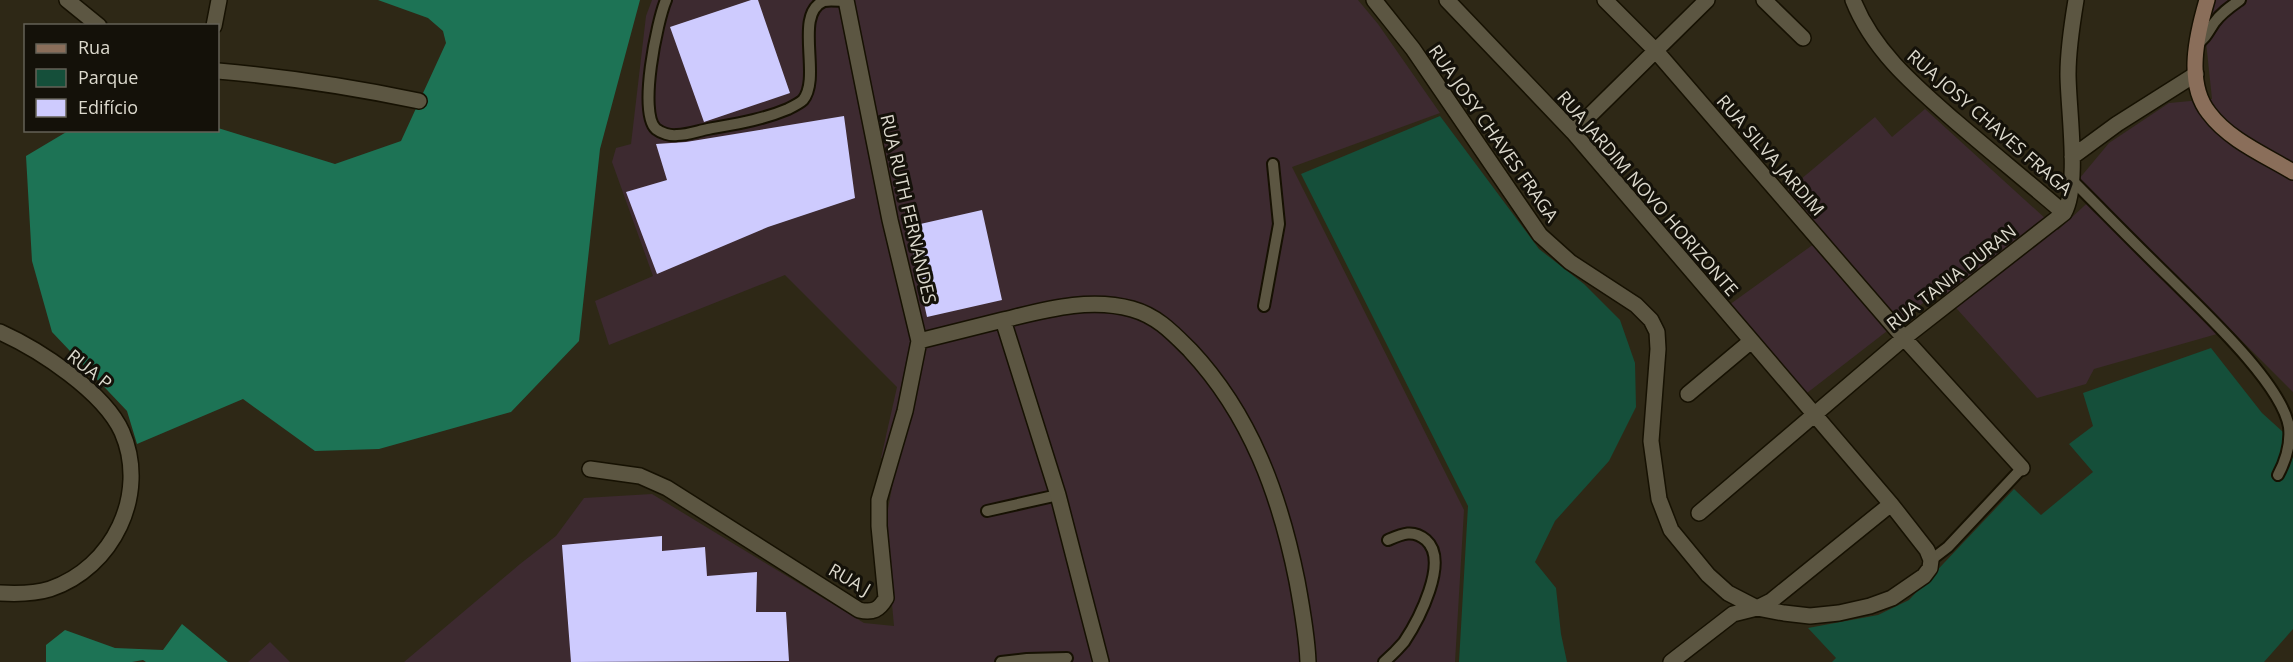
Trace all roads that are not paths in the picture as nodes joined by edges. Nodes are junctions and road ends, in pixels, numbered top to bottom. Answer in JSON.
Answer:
{"nodes":[{"id":1,"x":67,"y":0,"type":"edge"},
{"id":2,"x":219,"y":0,"type":"edge"},
{"id":3,"x":666,"y":0,"type":"edge"},
{"id":4,"x":846,"y":0,"type":"edge"},
{"id":5,"x":1374,"y":0,"type":"edge"},
{"id":6,"x":1605,"y":0,"type":"edge"},
{"id":7,"x":1707,"y":0,"type":"edge"},
{"id":8,"x":1764,"y":0,"type":"edge"},
{"id":9,"x":1853,"y":0,"type":"edge"},
{"id":10,"x":2076,"y":0,"type":"edge"},
{"id":11,"x":2206,"y":0,"type":"edge"},
{"id":12,"x":2240,"y":0,"type":"edge"},
{"id":13,"x":1449,"y":1,"type":"edge"},
{"id":14,"x":97,"y":24,"type":"edge"},
{"id":15,"x":214,"y":24,"type":"edge"},
{"id":16,"x":1803,"y":38,"type":"dead end"},
{"id":17,"x":2196,"y":45,"type":"junction"},
{"id":18,"x":1656,"y":51,"type":"junction"},
{"id":19,"x":219,"y":71,"type":"edge"},
{"id":20,"x":2196,"y":74,"type":"junction"},
{"id":21,"x":419,"y":101,"type":"dead end"},
{"id":22,"x":1574,"y":132,"type":"junction"},
{"id":23,"x":2072,"y":157,"type":"junction"},
{"id":24,"x":1273,"y":164,"type":"dead end"},
{"id":25,"x":2293,"y":172,"type":"edge"},
{"id":26,"x":2071,"y":179,"type":"junction"},
{"id":27,"x":2064,"y":213,"type":"junction"},
{"id":28,"x":1264,"y":306,"type":"dead end"},
{"id":29,"x":1003,"y":320,"type":"junction"},
{"id":30,"x":0,"y":332,"type":"edge"},
{"id":31,"x":1904,"y":338,"type":"junction"},
{"id":32,"x":919,"y":340,"type":"junction"},
{"id":33,"x":1750,"y":342,"type":"junction"},
{"id":34,"x":1688,"y":394,"type":"dead end"},
{"id":35,"x":1816,"y":415,"type":"junction"},
{"id":36,"x":2022,"y":468,"type":"joint"},
{"id":37,"x":590,"y":469,"type":"dead end"},
{"id":38,"x":2278,"y":475,"type":"dead end"},
{"id":39,"x":1058,"y":495,"type":"junction"},
{"id":40,"x":1891,"y":504,"type":"junction"},
{"id":41,"x":987,"y":512,"type":"dead end"},
{"id":42,"x":1699,"y":513,"type":"dead end"},
{"id":43,"x":1388,"y":540,"type":"dead end"},
{"id":44,"x":1931,"y":560,"type":"junction"},
{"id":45,"x":0,"y":593,"type":"edge"},
{"id":46,"x":1757,"y":608,"type":"junction"},
{"id":47,"x":1067,"y":658,"type":"dead end"},
{"id":48,"x":1001,"y":662,"type":"edge"},
{"id":49,"x":1101,"y":662,"type":"edge"},
{"id":50,"x":1308,"y":662,"type":"edge"},
{"id":51,"x":1384,"y":662,"type":"edge"},
{"id":52,"x":1671,"y":662,"type":"edge"}],
"edges":[{"from":1,"to":14,"type":"street"},
{"from":2,"to":15,"type":"street"},
{"from":3,"to":4,"type":"lane"},
{"from":4,"to":32,"type":"street","name":"RUA RUTH FERNANDES"},
{"from":5,"to":46,"type":"street","name":"RUA JOSY CHAVES FRAGA"},
{"from":6,"to":18,"type":"street","name":"RUA SILVA JARDIM"},
{"from":7,"to":18,"type":"street"},
{"from":8,"to":16,"type":"street"},
{"from":9,"to":27,"type":"street","name":"RUA JOSY CHAVES FRAGA"},
{"from":10,"to":23,"type":"street"},
{"from":11,"to":17,"type":"main road"},
{"from":12,"to":17,"type":"lane"},
{"from":13,"to":22,"type":"street","name":"RUA JARDIM NOVO HORIZONTE"},
{"from":17,"to":20,"type":"main road"},
{"from":18,"to":22,"type":"street"},
{"from":18,"to":31,"type":"street","name":"RUA SILVA JARDIM"},
{"from":19,"to":21,"type":"street"},
{"from":20,"to":23,"type":"street"},
{"from":20,"to":25,"type":"main road"},
{"from":22,"to":33,"type":"street","name":"RUA JARDIM NOVO HORIZONTE"},
{"from":23,"to":26,"type":"street"},
{"from":24,"to":28,"type":"lane"},
{"from":26,"to":27,"type":"street"},
{"from":26,"to":38,"type":"lane"},
{"from":27,"to":31,"type":"street","name":"RUA TANIA DURAN"},
{"from":29,"to":32,"type":"street"},
{"from":29,"to":39,"type":"street"},
{"from":29,"to":50,"type":"street"},
{"from":30,"to":45,"type":"street","name":"RUA P"},
{"from":31,"to":35,"type":"street","name":"RUA TANIA DURAN"},
{"from":31,"to":36,"type":"street","name":"RUA SILVA JARDIM"},
{"from":32,"to":37,"type":"street","name":"RUA J"},
{"from":33,"to":34,"type":"street"},
{"from":33,"to":35,"type":"street","name":"RUA JARDIM NOVO HORIZONTE"},
{"from":35,"to":40,"type":"street","name":"RUA JARDIM NOVO HORIZONTE"},
{"from":35,"to":42,"type":"street","name":"RUA TANIA DURAN"},
{"from":36,"to":44,"type":"lane"},
{"from":39,"to":41,"type":"lane"},
{"from":39,"to":49,"type":"street"},
{"from":40,"to":44,"type":"street","name":"RUA JARDIM NOVO HORIZONTE"},
{"from":40,"to":46,"type":"street"},
{"from":43,"to":51,"type":"lane"},
{"from":44,"to":46,"type":"street"},
{"from":46,"to":52,"type":"street"},
{"from":47,"to":48,"type":"lane"}]}
